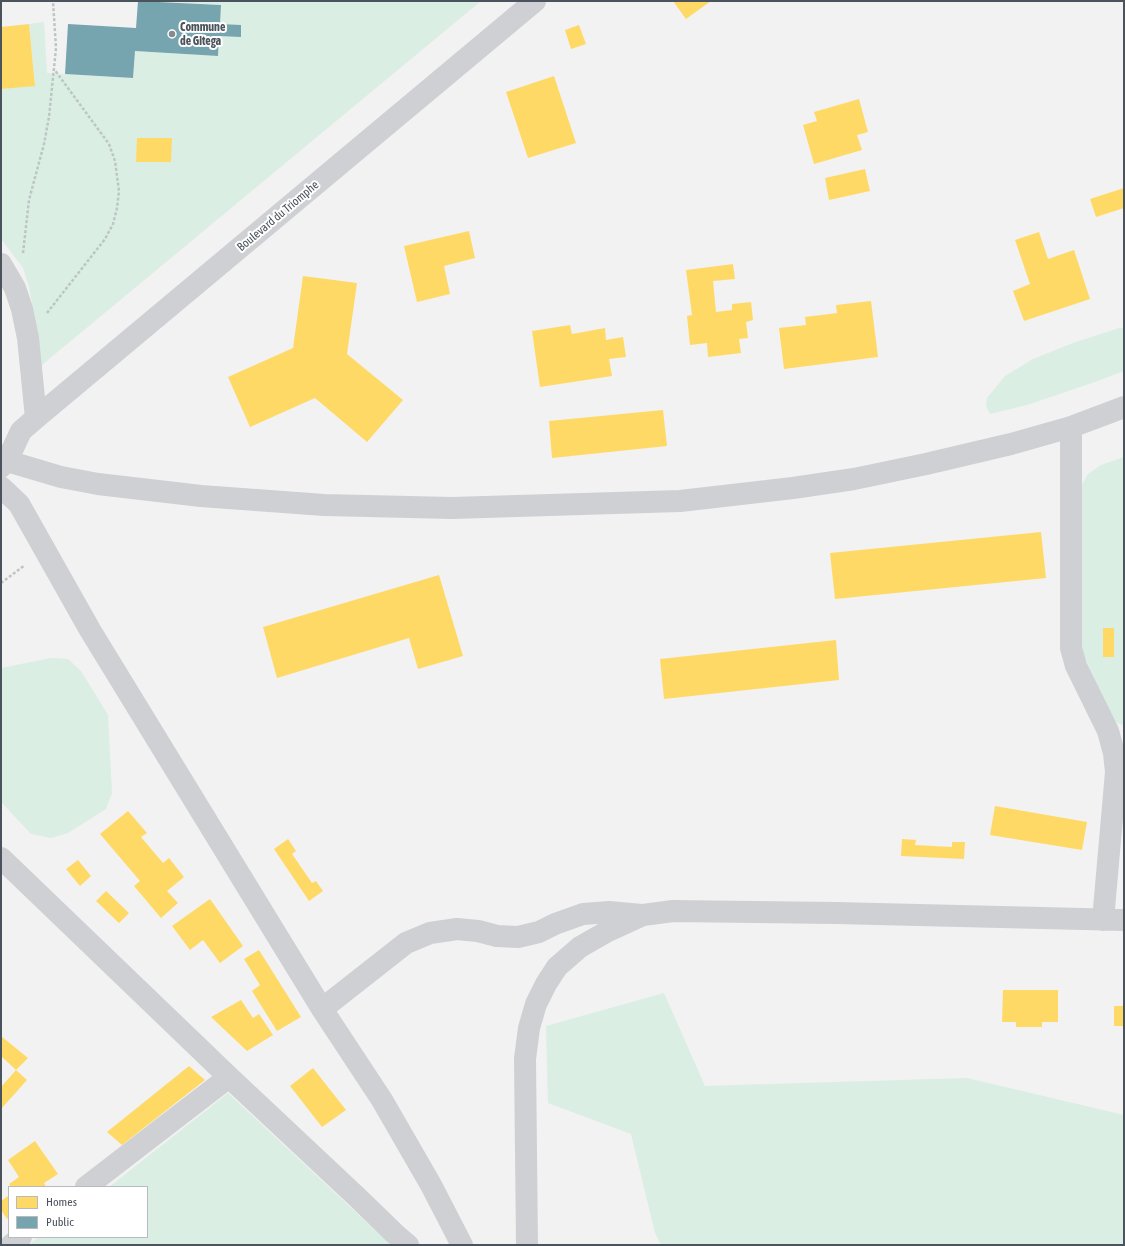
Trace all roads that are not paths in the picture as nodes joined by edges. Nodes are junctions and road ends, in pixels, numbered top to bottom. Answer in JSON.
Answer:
{"nodes":[{"id":1,"x":535,"y":1,"type":"edge"},
{"id":2,"x":1,"y":264,"type":"edge"},
{"id":3,"x":1124,"y":407,"type":"edge"},
{"id":4,"x":1071,"y":426,"type":"junction"},
{"id":5,"x":19,"y":428,"type":"edge"},
{"id":6,"x":4,"y":464,"type":"edge"},
{"id":7,"x":1,"y":487,"type":"edge"},
{"id":8,"x":1,"y":858,"type":"edge"},
{"id":9,"x":643,"y":915,"type":"junction"},
{"id":10,"x":1114,"y":920,"type":"edge"},
{"id":11,"x":322,"y":1009,"type":"junction"},
{"id":12,"x":229,"y":1077,"type":"junction"},
{"id":13,"x":87,"y":1186,"type":"edge"},
{"id":14,"x":20,"y":1238,"type":"edge"},
{"id":15,"x":11,"y":1245,"type":"edge"},
{"id":16,"x":408,"y":1245,"type":"edge"},
{"id":17,"x":462,"y":1245,"type":"edge"},
{"id":18,"x":528,"y":1245,"type":"edge"}],
"edges":[{"from":1,"to":5,"type":"street","name":"Boulevard du Triomphe"},
{"from":2,"to":5,"type":"street"},
{"from":3,"to":4,"type":"street"},
{"from":4,"to":6,"type":"street"},
{"from":4,"to":10,"type":"street"},
{"from":5,"to":6,"type":"street"},
{"from":7,"to":11,"type":"street"},
{"from":8,"to":12,"type":"street"},
{"from":9,"to":10,"type":"street"},
{"from":9,"to":11,"type":"street"},
{"from":9,"to":18,"type":"street"},
{"from":11,"to":17,"type":"street"},
{"from":12,"to":13,"type":"street"},
{"from":12,"to":16,"type":"street"},
{"from":14,"to":15,"type":"street"}]}
